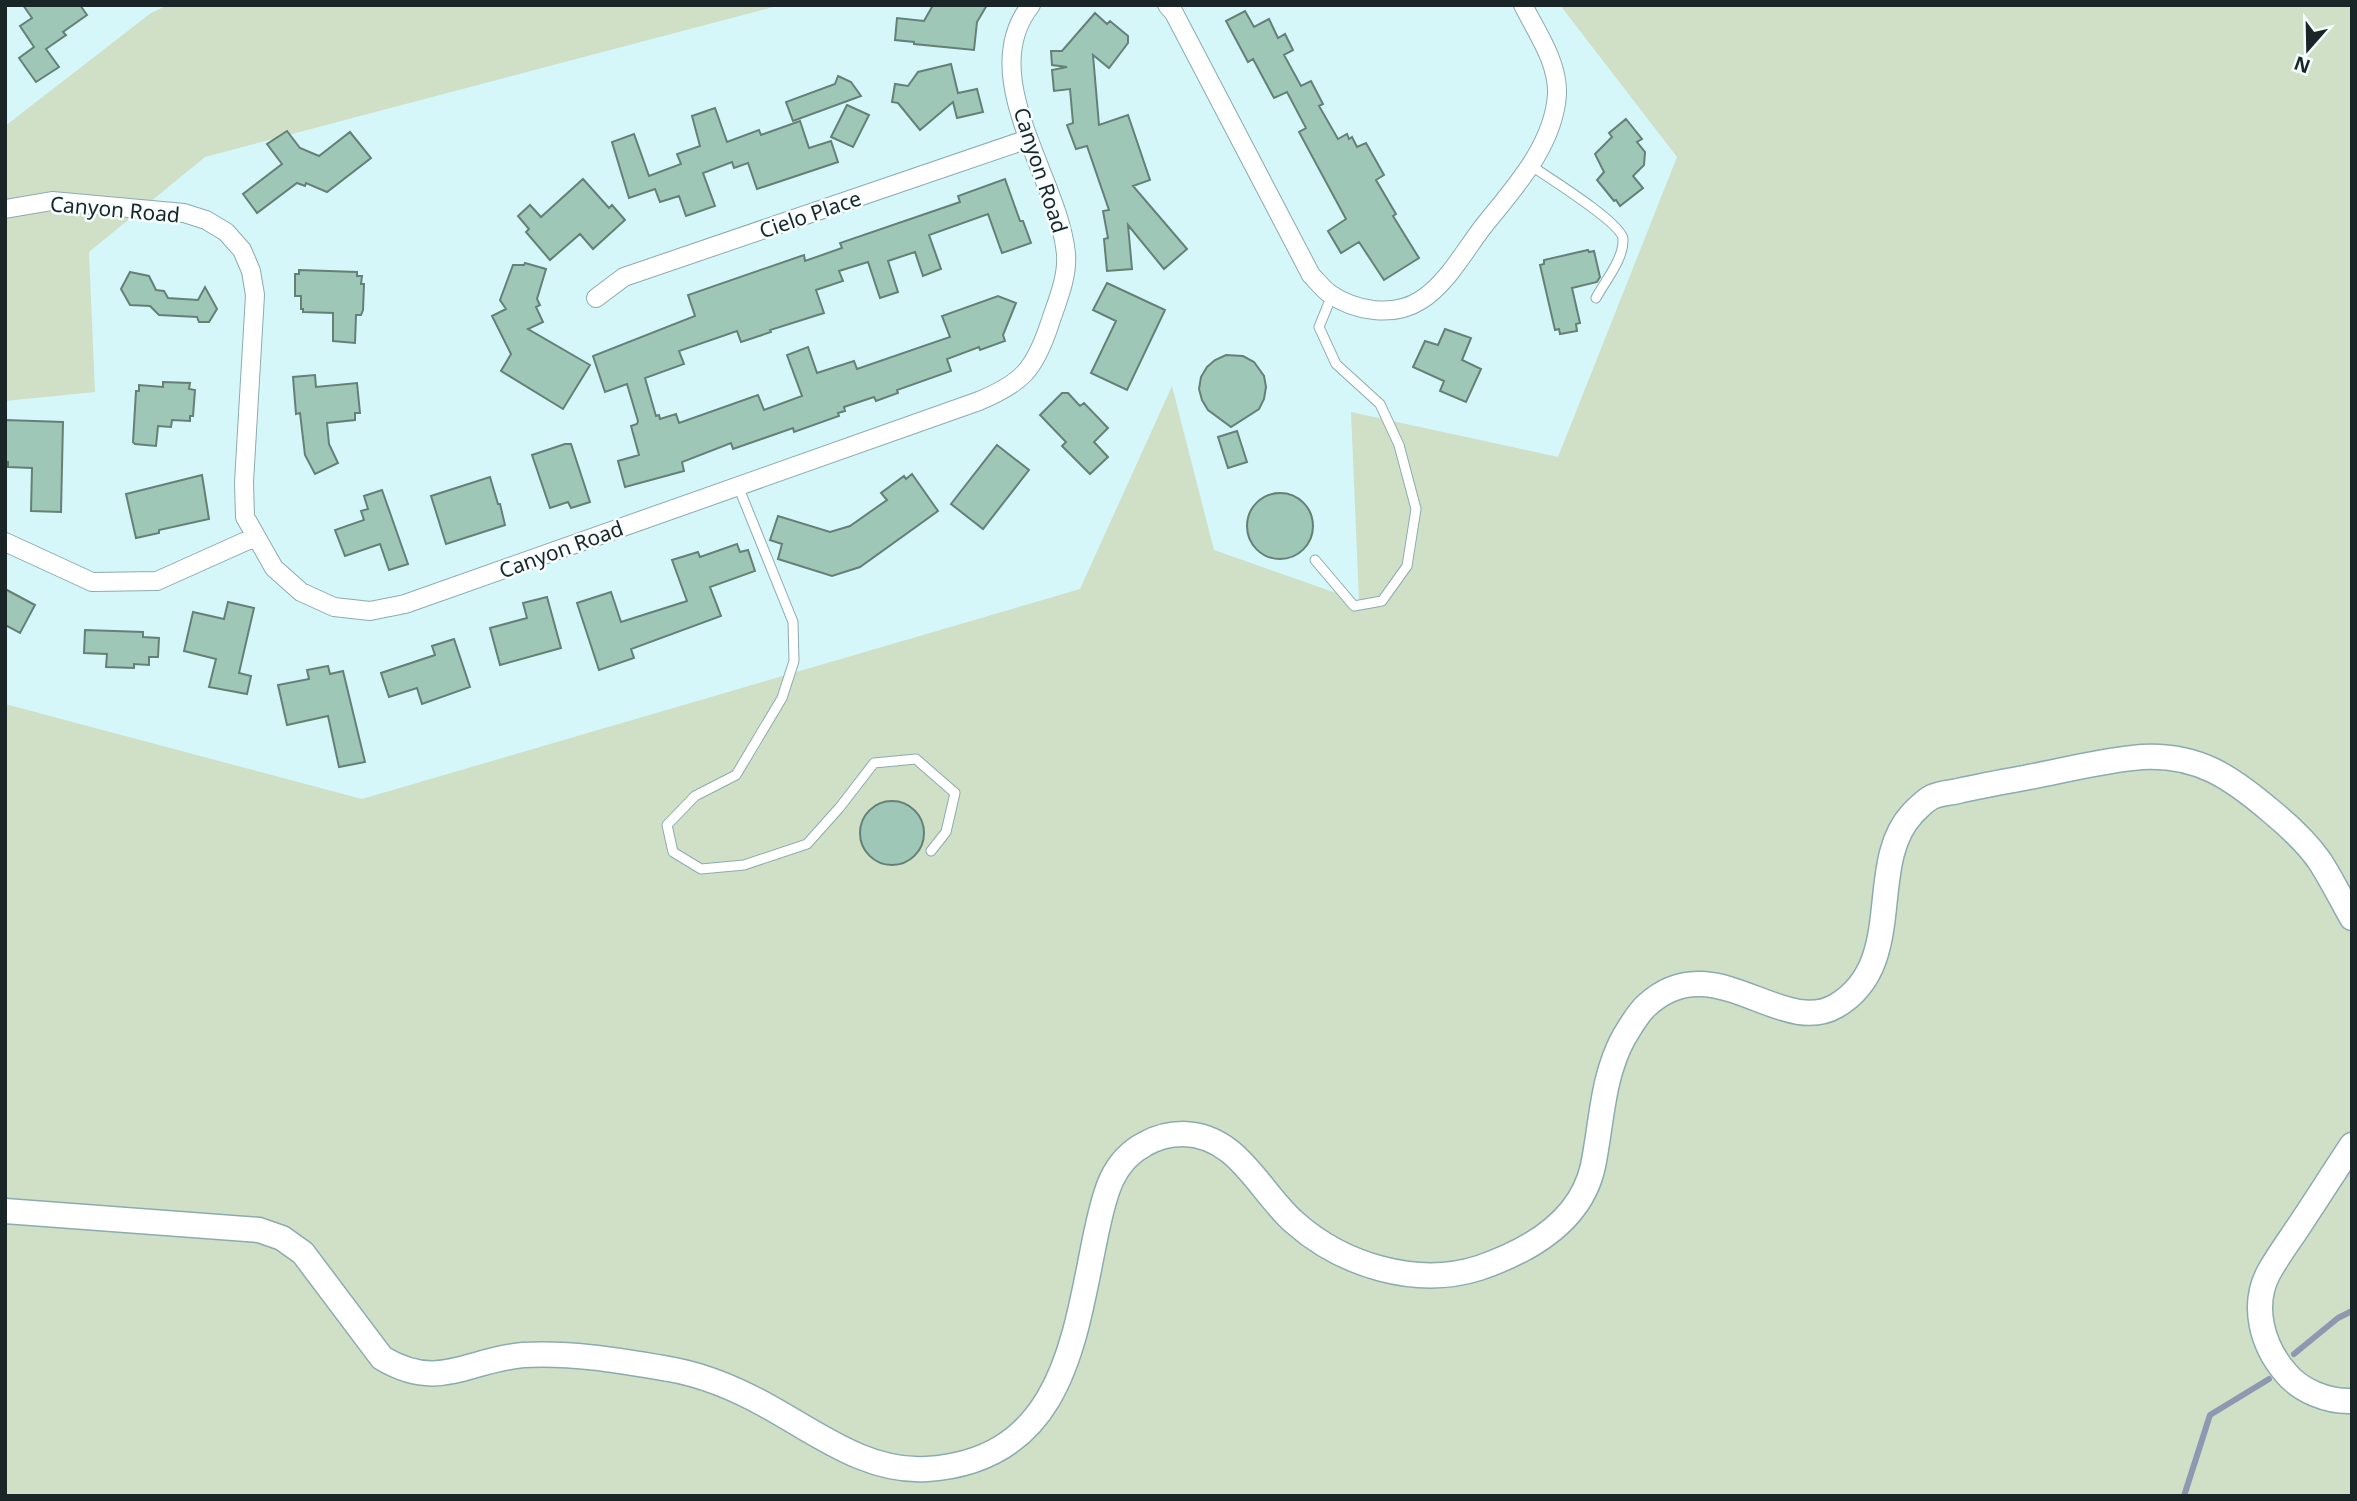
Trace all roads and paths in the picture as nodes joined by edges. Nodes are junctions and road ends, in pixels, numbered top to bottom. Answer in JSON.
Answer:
{"nodes":[{"id":1,"x":1031,"y":5,"type":"edge"},
{"id":2,"x":1167,"y":5,"type":"edge"},
{"id":3,"x":1523,"y":5,"type":"edge"},
{"id":4,"x":1028,"y":139,"type":"junction"},
{"id":5,"x":1530,"y":165,"type":"junction"},
{"id":6,"x":5,"y":209,"type":"edge"},
{"id":7,"x":1332,"y":295,"type":"junction"},
{"id":8,"x":596,"y":298,"type":"dead end"},
{"id":9,"x":1595,"y":298,"type":"dead end"},
{"id":10,"x":737,"y":486,"type":"junction"},
{"id":11,"x":255,"y":537,"type":"junction"},
{"id":12,"x":5,"y":542,"type":"edge"},
{"id":13,"x":1315,"y":560,"type":"dead end"},
{"id":14,"x":931,"y":851,"type":"dead end"},
{"id":15,"x":2352,"y":918,"type":"edge"},
{"id":16,"x":2352,"y":1144,"type":"edge"},
{"id":17,"x":5,"y":1211,"type":"edge"},
{"id":18,"x":2352,"y":1401,"type":"edge"}],
"edges":[{"from":1,"to":4,"type":"street","name":"Canyon Road"},
{"from":2,"to":7,"type":"street"},
{"from":3,"to":5,"type":"street"},
{"from":4,"to":8,"type":"street","name":"Cielo Place"},
{"from":4,"to":10,"type":"street","name":"Canyon Road"},
{"from":5,"to":7,"type":"street"},
{"from":5,"to":9,"type":"lane"},
{"from":6,"to":11,"type":"street","name":"Canyon Road"},
{"from":7,"to":13,"type":"lane"},
{"from":10,"to":11,"type":"street","name":"Canyon Road"},
{"from":10,"to":14,"type":"lane"},
{"from":11,"to":12,"type":"street"},
{"from":15,"to":17,"type":"street"},
{"from":16,"to":18,"type":"street"}]}
